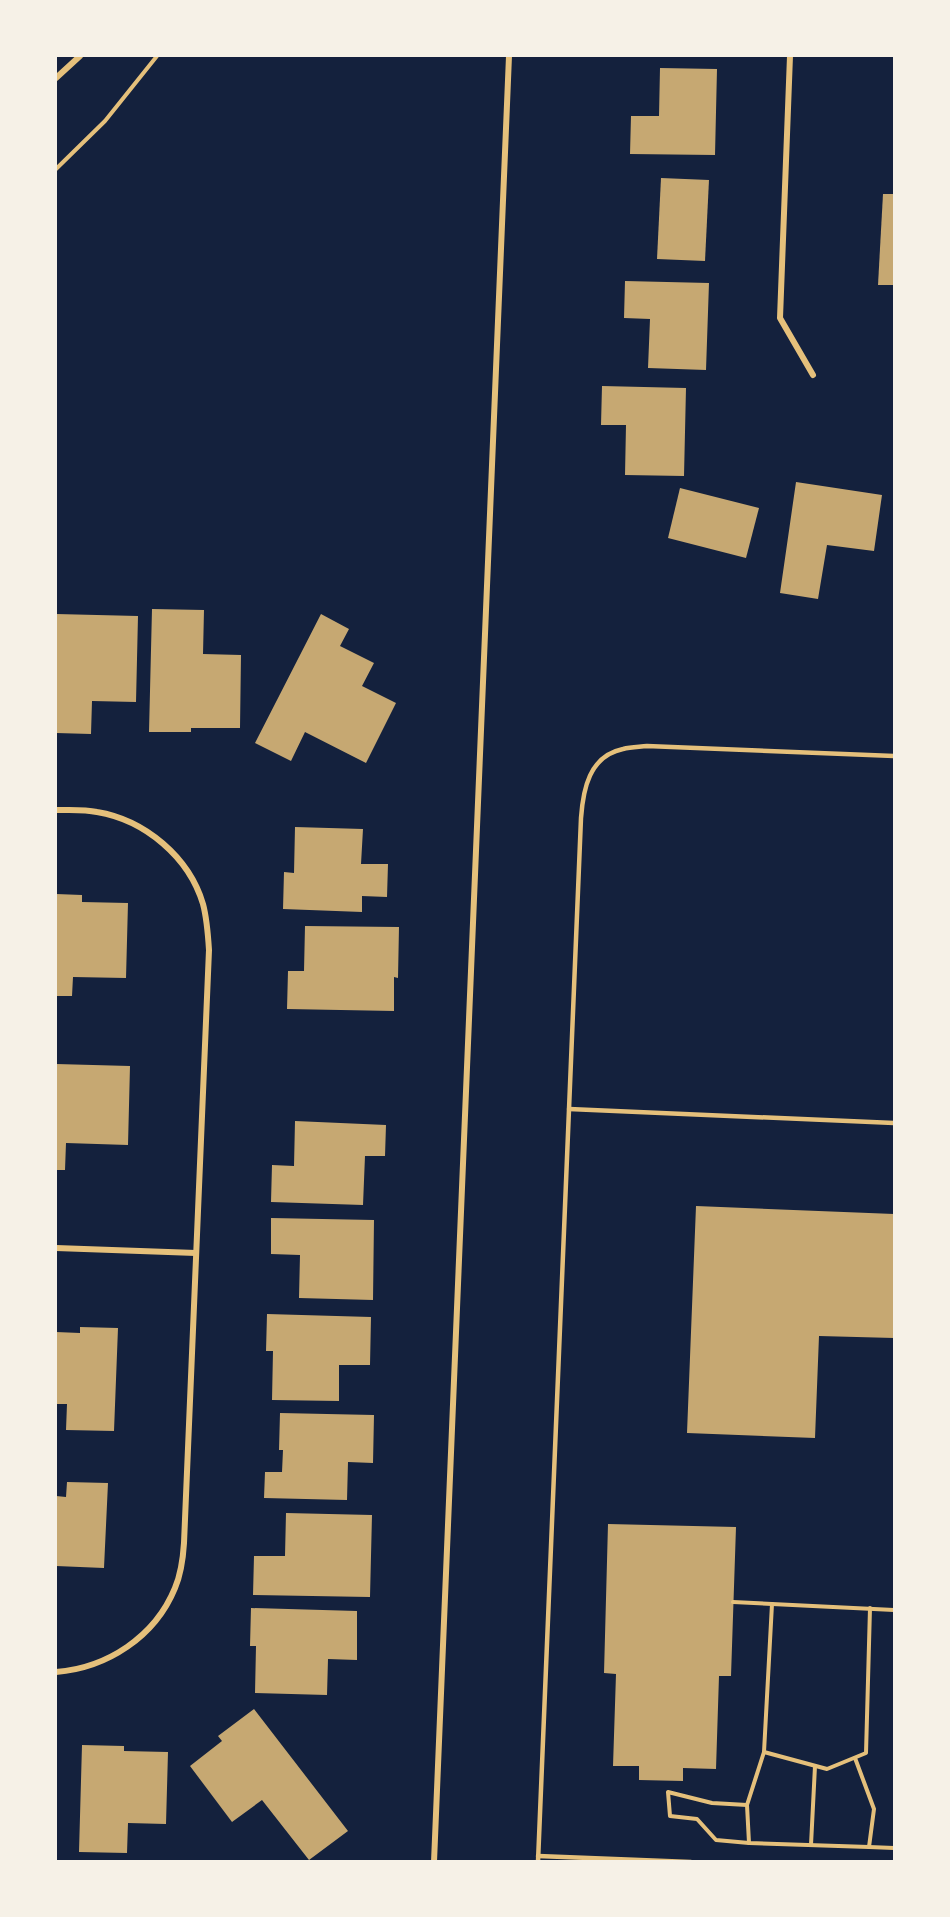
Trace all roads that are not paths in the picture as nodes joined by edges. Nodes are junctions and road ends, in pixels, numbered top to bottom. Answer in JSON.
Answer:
{"nodes":[{"id":1,"x":80,"y":56,"type":"edge"},
{"id":2,"x":509,"y":56,"type":"edge"},
{"id":3,"x":790,"y":56,"type":"edge"},
{"id":4,"x":56,"y":78,"type":"edge"},
{"id":5,"x":813,"y":375,"type":"dead end"},
{"id":6,"x":894,"y":756,"type":"edge"},
{"id":7,"x":56,"y":810,"type":"edge"},
{"id":8,"x":569,"y":1109,"type":"junction"},
{"id":9,"x":894,"y":1123,"type":"edge"},
{"id":10,"x":56,"y":1248,"type":"edge"},
{"id":11,"x":196,"y":1252,"type":"junction"},
{"id":12,"x":56,"y":1672,"type":"edge"},
{"id":13,"x":538,"y":1859,"type":"edge"},
{"id":14,"x":434,"y":1862,"type":"edge"},
{"id":15,"x":691,"y":1862,"type":"edge"}],
"edges":[{"from":1,"to":4,"type":"street"},
{"from":2,"to":14,"type":"street"},
{"from":3,"to":5,"type":"street"},
{"from":6,"to":8,"type":"lane"},
{"from":7,"to":11,"type":"street"},
{"from":8,"to":9,"type":"lane"},
{"from":8,"to":13,"type":"lane"},
{"from":10,"to":11,"type":"street"},
{"from":11,"to":12,"type":"street"},
{"from":13,"to":15,"type":"lane"}]}
